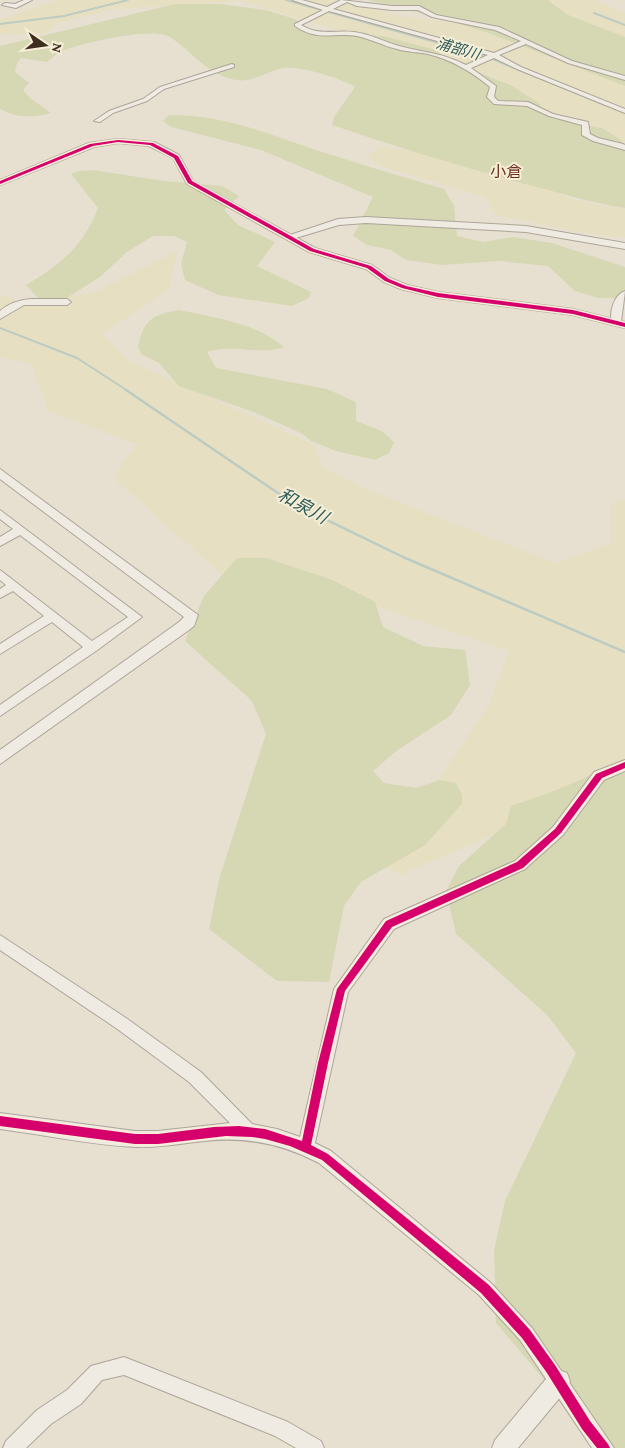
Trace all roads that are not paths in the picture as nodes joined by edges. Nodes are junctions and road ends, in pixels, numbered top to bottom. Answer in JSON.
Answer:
{"nodes":[{"id":1,"x":11,"y":0,"type":"edge"},
{"id":2,"x":29,"y":0,"type":"edge"},
{"id":3,"x":295,"y":0,"type":"edge"},
{"id":4,"x":347,"y":0,"type":"edge"},
{"id":5,"x":2,"y":5,"type":"edge"},
{"id":6,"x":328,"y":8,"type":"junction"},
{"id":7,"x":527,"y":41,"type":"junction"},
{"id":8,"x":494,"y":55,"type":"junction"},
{"id":9,"x":232,"y":66,"type":"dead end"},
{"id":10,"x":464,"y":68,"type":"junction"},
{"id":11,"x":625,"y":78,"type":"edge"},
{"id":12,"x":625,"y":111,"type":"edge"},
{"id":13,"x":98,"y":121,"type":"dead end"},
{"id":14,"x":623,"y":144,"type":"edge"},
{"id":15,"x":0,"y":183,"type":"edge"},
{"id":16,"x":289,"y":237,"type":"junction"},
{"id":17,"x":625,"y":246,"type":"edge"},
{"id":18,"x":625,"y":294,"type":"edge"},
{"id":19,"x":67,"y":302,"type":"dead end"},
{"id":20,"x":0,"y":316,"type":"edge"},
{"id":21,"x":621,"y":323,"type":"edge"},
{"id":22,"x":0,"y":473,"type":"edge"},
{"id":23,"x":0,"y":514,"type":"edge"},
{"id":24,"x":20,"y":530,"type":"junction"},
{"id":25,"x":0,"y":542,"type":"edge"},
{"id":26,"x":0,"y":574,"type":"edge"},
{"id":27,"x":14,"y":585,"type":"junction"},
{"id":28,"x":0,"y":594,"type":"edge"},
{"id":29,"x":52,"y":616,"type":"junction"},
{"id":30,"x":92,"y":648,"type":"junction"},
{"id":31,"x":0,"y":650,"type":"edge"},
{"id":32,"x":0,"y":711,"type":"edge"},
{"id":33,"x":0,"y":758,"type":"edge"},
{"id":34,"x":625,"y":765,"type":"edge"},
{"id":35,"x":0,"y":942,"type":"edge"},
{"id":36,"x":0,"y":1120,"type":"edge"},
{"id":37,"x":245,"y":1126,"type":"dead end"},
{"id":38,"x":306,"y":1147,"type":"junction"},
{"id":39,"x":559,"y":1381,"type":"junction"},
{"id":40,"x":12,"y":1448,"type":"edge"},
{"id":41,"x":314,"y":1448,"type":"edge"},
{"id":42,"x":503,"y":1448,"type":"edge"},
{"id":43,"x":604,"y":1448,"type":"edge"}],
"edges":[{"from":1,"to":5,"type":"street"},
{"from":2,"to":5,"type":"street"},
{"from":3,"to":6,"type":"street"},
{"from":4,"to":6,"type":"street"},
{"from":4,"to":7,"type":"street"},
{"from":6,"to":8,"type":"street"},
{"from":6,"to":10,"type":"street"},
{"from":7,"to":8,"type":"street"},
{"from":7,"to":11,"type":"street"},
{"from":8,"to":10,"type":"street"},
{"from":8,"to":12,"type":"street"},
{"from":9,"to":13,"type":"street"},
{"from":10,"to":14,"type":"street"},
{"from":15,"to":16,"type":"street"},
{"from":16,"to":17,"type":"street"},
{"from":16,"to":21,"type":"street"},
{"from":18,"to":21,"type":"street"},
{"from":19,"to":20,"type":"street"},
{"from":22,"to":33,"type":"street"},
{"from":23,"to":24,"type":"street"},
{"from":24,"to":25,"type":"street"},
{"from":24,"to":30,"type":"street"},
{"from":26,"to":27,"type":"street"},
{"from":27,"to":28,"type":"street"},
{"from":27,"to":29,"type":"street"},
{"from":29,"to":30,"type":"street"},
{"from":29,"to":31,"type":"street"},
{"from":30,"to":32,"type":"street"},
{"from":34,"to":38,"type":"street"},
{"from":35,"to":37,"type":"street"},
{"from":36,"to":38,"type":"street"},
{"from":38,"to":39,"type":"street"},
{"from":39,"to":42,"type":"street"},
{"from":39,"to":43,"type":"street"},
{"from":40,"to":41,"type":"street"}]}
